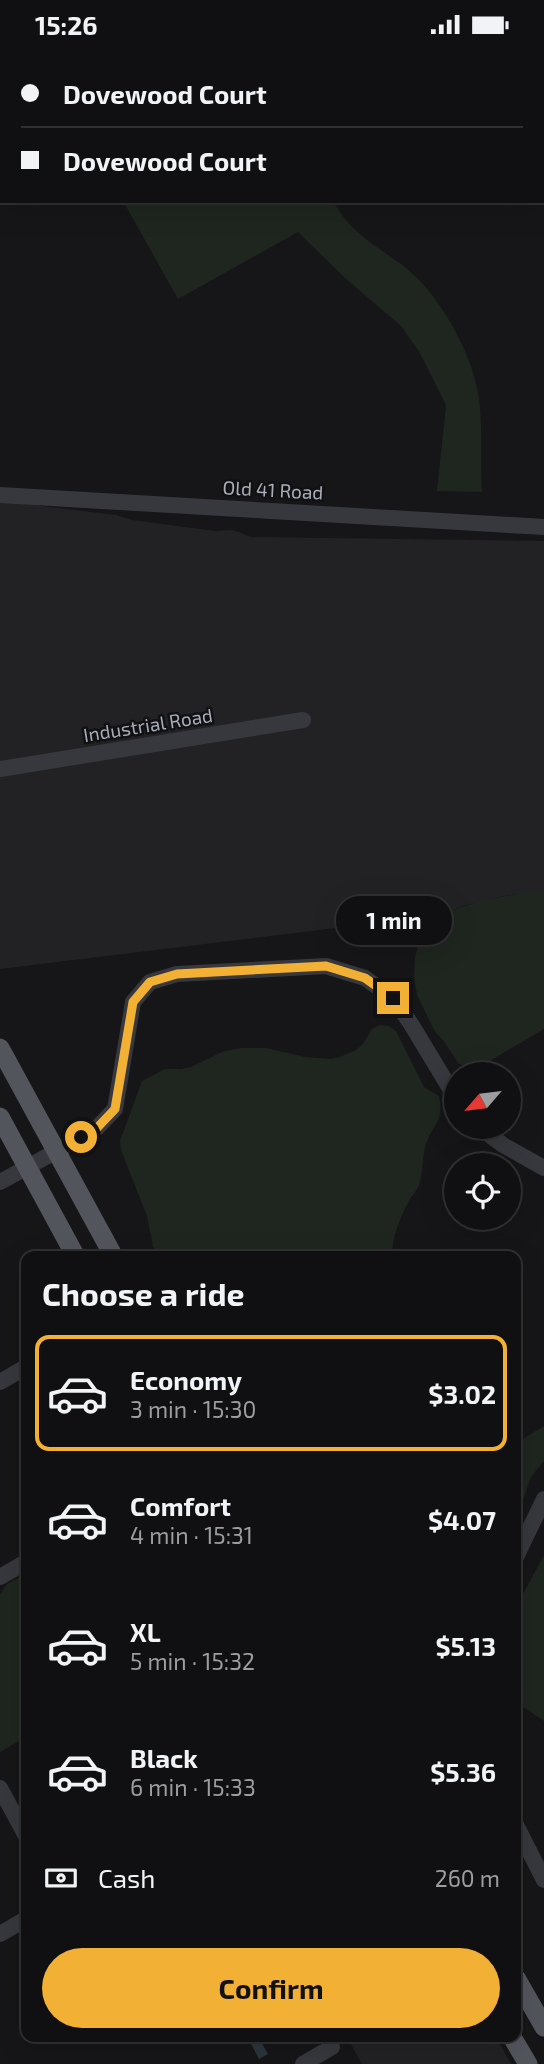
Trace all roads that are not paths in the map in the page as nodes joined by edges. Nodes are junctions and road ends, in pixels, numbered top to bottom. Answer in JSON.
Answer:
{"nodes":[{"id":1,"x":0,"y":495,"type":"edge"},
{"id":2,"x":544,"y":527,"type":"edge"},
{"id":3,"x":303,"y":720,"type":"dead end"},
{"id":4,"x":0,"y":769,"type":"edge"},
{"id":5,"x":0,"y":1048,"type":"edge"},
{"id":6,"x":444,"y":1079,"type":"edge"},
{"id":7,"x":0,"y":1117,"type":"edge"},
{"id":8,"x":495,"y":1139,"type":"edge"},
{"id":9,"x":56,"y":1150,"type":"junction"},
{"id":10,"x":27,"y":1167,"type":"junction"},
{"id":11,"x":544,"y":1168,"type":"edge"},
{"id":12,"x":0,"y":1182,"type":"edge"},
{"id":13,"x":73,"y":1251,"type":"edge"},
{"id":14,"x":111,"y":1251,"type":"edge"},
{"id":15,"x":21,"y":1370,"type":"edge"},
{"id":16,"x":0,"y":1382,"type":"edge"},
{"id":17,"x":544,"y":1499,"type":"edge"},
{"id":18,"x":521,"y":1546,"type":"edge"},
{"id":19,"x":21,"y":1565,"type":"edge"},
{"id":20,"x":0,"y":1577,"type":"edge"},
{"id":21,"x":0,"y":1788,"type":"edge"},
{"id":22,"x":21,"y":1827,"type":"edge"},
{"id":23,"x":521,"y":1835,"type":"edge"},
{"id":24,"x":544,"y":1880,"type":"edge"},
{"id":25,"x":21,"y":1922,"type":"edge"},
{"id":26,"x":0,"y":1934,"type":"edge"},
{"id":27,"x":521,"y":1987,"type":"edge"},
{"id":28,"x":544,"y":2027,"type":"edge"},
{"id":29,"x":329,"y":2042,"type":"edge"},
{"id":30,"x":515,"y":2042,"type":"edge"},
{"id":31,"x":303,"y":2064,"type":"edge"},
{"id":32,"x":527,"y":2064,"type":"edge"}],
"edges":[{"from":1,"to":2,"type":"street","name":"Old 41 Road"},
{"from":3,"to":4,"type":"street","name":"Industrial Road"},
{"from":5,"to":9,"type":"main road"},
{"from":6,"to":9,"type":"street"},
{"from":7,"to":10,"type":"main road"},
{"from":8,"to":11,"type":"street"},
{"from":9,"to":10,"type":"street"},
{"from":9,"to":14,"type":"main road"},
{"from":10,"to":12,"type":"street"},
{"from":10,"to":13,"type":"main road"},
{"from":15,"to":16,"type":"street"},
{"from":17,"to":18,"type":"street"},
{"from":19,"to":20,"type":"street"},
{"from":21,"to":22,"type":"street"},
{"from":23,"to":24,"type":"street"},
{"from":25,"to":26,"type":"street"},
{"from":27,"to":28,"type":"main road"},
{"from":29,"to":31,"type":"street"},
{"from":30,"to":32,"type":"main road"}]}
